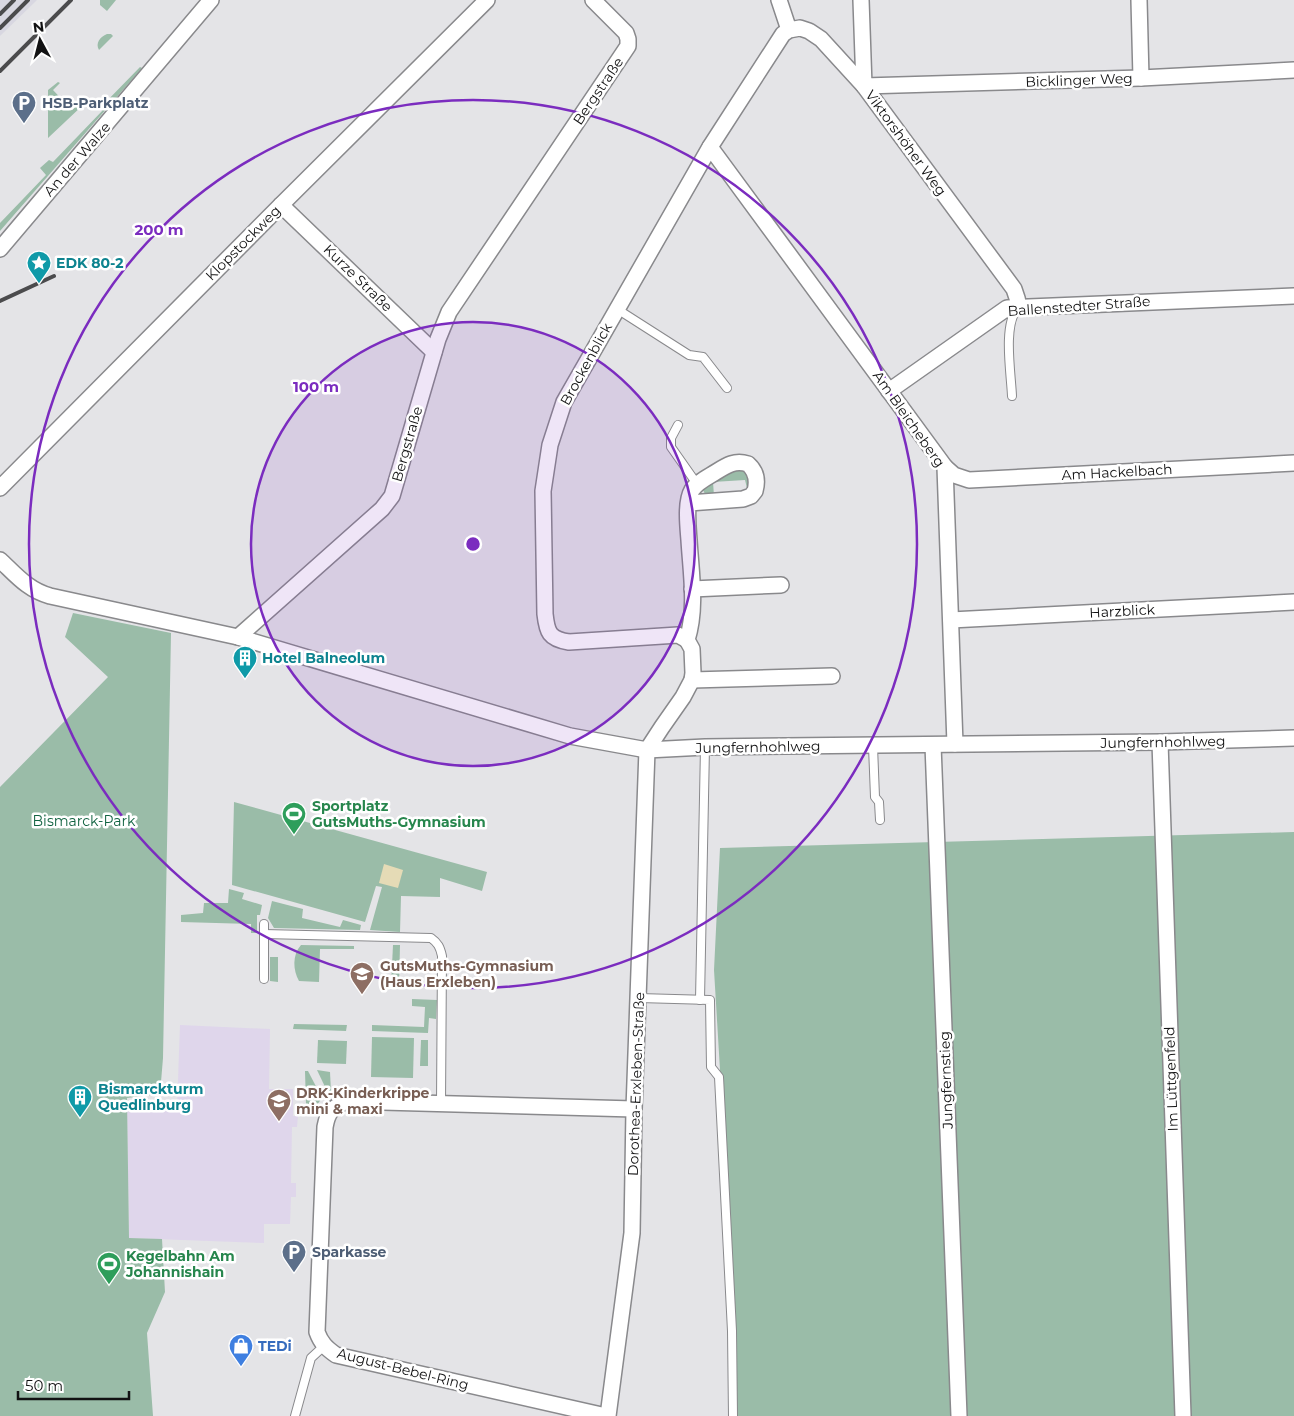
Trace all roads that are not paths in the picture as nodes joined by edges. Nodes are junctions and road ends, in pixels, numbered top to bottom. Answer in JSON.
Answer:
{"nodes":[{"id":1,"x":211,"y":0,"type":"edge"},
{"id":2,"x":487,"y":0,"type":"edge"},
{"id":3,"x":593,"y":0,"type":"edge"},
{"id":4,"x":779,"y":0,"type":"edge"},
{"id":5,"x":861,"y":0,"type":"edge"},
{"id":6,"x":1139,"y":0,"type":"edge"},
{"id":7,"x":789,"y":30,"type":"junction"},
{"id":8,"x":1294,"y":70,"type":"edge"},
{"id":9,"x":1141,"y":78,"type":"junction"},
{"id":10,"x":864,"y":86,"type":"junction"},
{"id":11,"x":710,"y":147,"type":"junction"},
{"id":12,"x":281,"y":205,"type":"junction"},
{"id":13,"x":0,"y":248,"type":"edge"},
{"id":14,"x":1294,"y":296,"type":"edge"},
{"id":15,"x":1019,"y":307,"type":"junction"},
{"id":16,"x":617,"y":309,"type":"junction"},
{"id":17,"x":434,"y":352,"type":"junction"},
{"id":18,"x":727,"y":388,"type":"dead end"},
{"id":19,"x":889,"y":391,"type":"junction"},
{"id":20,"x":1012,"y":396,"type":"dead end"},
{"id":21,"x":678,"y":425,"type":"dead end"},
{"id":22,"x":1294,"y":462,"type":"edge"},
{"id":23,"x":945,"y":467,"type":"junction"},
{"id":24,"x":698,"y":484,"type":"junction"},
{"id":25,"x":0,"y":488,"type":"edge"},
{"id":26,"x":688,"y":503,"type":"junction"},
{"id":27,"x":0,"y":560,"type":"edge"},
{"id":28,"x":781,"y":585,"type":"dead end"},
{"id":29,"x":692,"y":589,"type":"junction"},
{"id":30,"x":1294,"y":602,"type":"edge"},
{"id":31,"x":951,"y":620,"type":"junction"},
{"id":32,"x":238,"y":637,"type":"junction"},
{"id":33,"x":687,"y":640,"type":"junction"},
{"id":34,"x":832,"y":676,"type":"dead end"},
{"id":35,"x":692,"y":680,"type":"junction"},
{"id":36,"x":1294,"y":738,"type":"edge"},
{"id":37,"x":1160,"y":742,"type":"junction"},
{"id":38,"x":955,"y":744,"type":"junction"},
{"id":39,"x":933,"y":745,"type":"junction"},
{"id":40,"x":873,"y":746,"type":"junction"},
{"id":41,"x":705,"y":747,"type":"junction"},
{"id":42,"x":647,"y":750,"type":"junction"},
{"id":43,"x":880,"y":820,"type":"dead end"},
{"id":44,"x":264,"y":924,"type":"dead end"},
{"id":45,"x":264,"y":934,"type":"junction"},
{"id":46,"x":264,"y":979,"type":"dead end"},
{"id":47,"x":639,"y":998,"type":"junction"},
{"id":48,"x":700,"y":1000,"type":"junction"},
{"id":49,"x":441,"y":1103,"type":"junction"},
{"id":50,"x":634,"y":1109,"type":"junction"},
{"id":51,"x":324,"y":1346,"type":"junction"},
{"id":52,"x":294,"y":1416,"type":"edge"},
{"id":53,"x":607,"y":1416,"type":"edge"},
{"id":54,"x":733,"y":1416,"type":"edge"},
{"id":55,"x":959,"y":1416,"type":"edge"},
{"id":56,"x":1183,"y":1416,"type":"edge"}],
"edges":[{"from":1,"to":13,"type":"street","name":"An der Walze"},
{"from":2,"to":12,"type":"street","name":"Klopstockweg"},
{"from":3,"to":17,"type":"street","name":"Bergstraße"},
{"from":4,"to":7,"type":"street"},
{"from":5,"to":10,"type":"street"},
{"from":6,"to":9,"type":"street"},
{"from":7,"to":10,"type":"street","name":"Viktorshöher Weg"},
{"from":7,"to":11,"type":"street","name":"Brockenblick"},
{"from":8,"to":9,"type":"street","name":"Bicklinger Weg"},
{"from":9,"to":10,"type":"street","name":"Bicklinger Weg"},
{"from":10,"to":15,"type":"street","name":"Viktorshöher Weg"},
{"from":11,"to":16,"type":"street","name":"Brockenblick"},
{"from":11,"to":19,"type":"street","name":"Am Bleicheberg"},
{"from":12,"to":17,"type":"street","name":"Kurze Straße"},
{"from":12,"to":25,"type":"street","name":"Klopstockweg"},
{"from":14,"to":15,"type":"street","name":"Ballenstedter Straße"},
{"from":15,"to":19,"type":"street","name":"Ballenstedter Straße"},
{"from":15,"to":20,"type":"lane"},
{"from":16,"to":18,"type":"lane"},
{"from":16,"to":33,"type":"street","name":"Brockenblick"},
{"from":17,"to":32,"type":"street","name":"Bergstraße"},
{"from":19,"to":23,"type":"street","name":"Am Bleicheberg"},
{"from":21,"to":24,"type":"lane"},
{"from":22,"to":23,"type":"street","name":"Am Hackelbach"},
{"from":23,"to":31,"type":"street","name":"Am Bleicheberg"},
{"from":24,"to":26,"type":"street"},
{"from":24,"to":26,"type":"street"},
{"from":26,"to":29,"type":"street"},
{"from":27,"to":32,"type":"street"},
{"from":28,"to":29,"type":"street"},
{"from":29,"to":33,"type":"street"},
{"from":30,"to":31,"type":"street","name":"Harzblick"},
{"from":31,"to":38,"type":"street","name":"Am Bleicheberg"},
{"from":32,"to":42,"type":"street","name":"Jungfernhohlweg"},
{"from":33,"to":35,"type":"street"},
{"from":34,"to":35,"type":"street"},
{"from":35,"to":42,"type":"street"},
{"from":36,"to":37,"type":"street","name":"Jungfernhohlweg"},
{"from":37,"to":38,"type":"street","name":"Jungfernhohlweg"},
{"from":37,"to":56,"type":"street","name":"Im Lüttgenfeld"},
{"from":38,"to":39,"type":"street","name":"Jungfernhohlweg"},
{"from":39,"to":40,"type":"street","name":"Jungfernhohlweg"},
{"from":39,"to":55,"type":"street","name":"Jungfernstieg"},
{"from":40,"to":41,"type":"street","name":"Jungfernhohlweg"},
{"from":40,"to":43,"type":"lane"},
{"from":41,"to":42,"type":"street","name":"Jungfernhohlweg"},
{"from":41,"to":48,"type":"lane"},
{"from":42,"to":47,"type":"street","name":"Dorothea-Erxleben-Straße"},
{"from":44,"to":45,"type":"lane"},
{"from":45,"to":46,"type":"lane"},
{"from":45,"to":49,"type":"lane"},
{"from":47,"to":48,"type":"lane"},
{"from":47,"to":50,"type":"street","name":"Dorothea-Erxleben-Straße"},
{"from":48,"to":54,"type":"lane"},
{"from":49,"to":50,"type":"street","name":"August-Bebel-Ring"},
{"from":49,"to":51,"type":"street","name":"August-Bebel-Ring"},
{"from":50,"to":53,"type":"street","name":"Dorothea-Erxleben-Straße"},
{"from":51,"to":52,"type":"lane"},
{"from":51,"to":53,"type":"street","name":"August-Bebel-Ring"}]}
